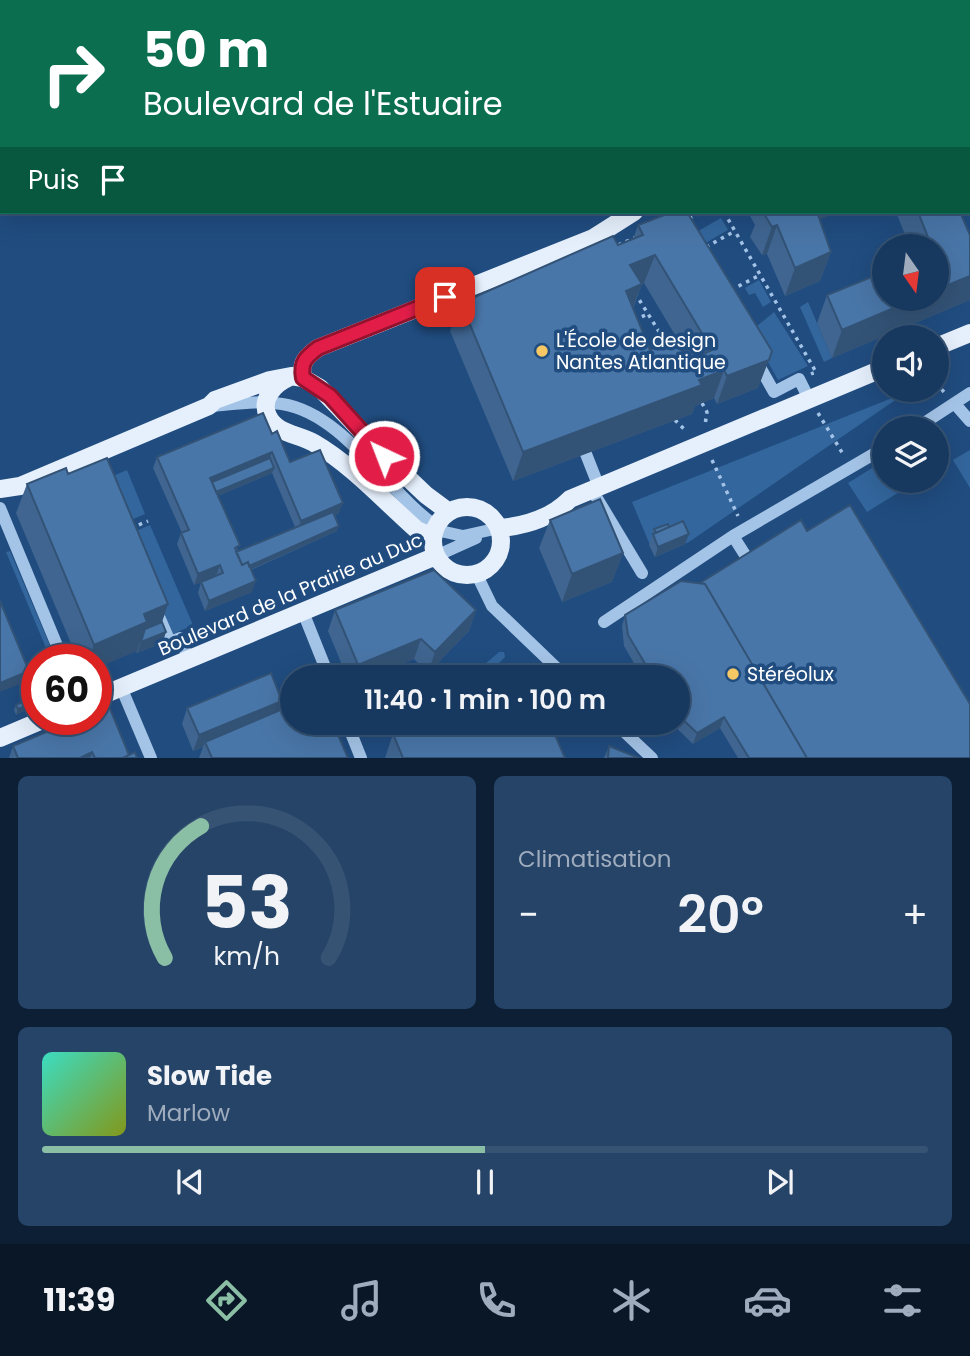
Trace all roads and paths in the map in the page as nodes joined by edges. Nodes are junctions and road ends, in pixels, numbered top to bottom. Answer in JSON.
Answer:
{"nodes":[{"id":1,"x":632,"y":214,"type":"edge"},
{"id":2,"x":698,"y":214,"type":"edge"},
{"id":3,"x":725,"y":214,"type":"edge"},
{"id":4,"x":683,"y":220,"type":"edge"},
{"id":5,"x":735,"y":232,"type":"junction"},
{"id":6,"x":704,"y":247,"type":"edge"},
{"id":7,"x":760,"y":275,"type":"junction"},
{"id":8,"x":632,"y":288,"type":"edge"},
{"id":9,"x":729,"y":291,"type":"edge"},
{"id":10,"x":648,"y":314,"type":"junction"},
{"id":11,"x":629,"y":323,"type":"edge"},
{"id":12,"x":970,"y":332,"type":"edge"},
{"id":13,"x":677,"y":338,"type":"edge"},
{"id":14,"x":949,"y":341,"type":"edge"},
{"id":15,"x":637,"y":342,"type":"edge"},
{"id":16,"x":665,"y":342,"type":"junction"},
{"id":17,"x":750,"y":349,"type":"edge"},
{"id":18,"x":672,"y":352,"type":"edge"},
{"id":19,"x":872,"y":373,"type":"edge"},
{"id":20,"x":297,"y":377,"type":"junction"},
{"id":21,"x":799,"y":379,"type":"junction"},
{"id":22,"x":970,"y":393,"type":"edge"},
{"id":23,"x":809,"y":399,"type":"junction"},
{"id":24,"x":267,"y":402,"type":"junction"},
{"id":25,"x":956,"y":404,"type":"junction"},
{"id":26,"x":209,"y":406,"type":"junction"},
{"id":27,"x":936,"y":416,"type":"edge"},
{"id":28,"x":970,"y":421,"type":"edge"},
{"id":29,"x":701,"y":444,"type":"junction"},
{"id":30,"x":586,"y":454,"type":"edge"},
{"id":31,"x":872,"y":455,"type":"edge"},
{"id":32,"x":851,"y":468,"type":"junction"},
{"id":33,"x":596,"y":488,"type":"junction"},
{"id":34,"x":0,"y":489,"type":"edge"},
{"id":35,"x":0,"y":508,"type":"edge"},
{"id":36,"x":449,"y":512,"type":"junction"},
{"id":37,"x":148,"y":521,"type":"dead end"},
{"id":38,"x":499,"y":528,"type":"junction"},
{"id":39,"x":746,"y":529,"type":"junction"},
{"id":40,"x":123,"y":532,"type":"edge"},
{"id":41,"x":434,"y":532,"type":"junction"},
{"id":42,"x":733,"y":536,"type":"junction"},
{"id":43,"x":436,"y":556,"type":"junction"},
{"id":44,"x":747,"y":558,"type":"edge"},
{"id":45,"x":642,"y":573,"type":"dead end"},
{"id":46,"x":477,"y":575,"type":"junction"},
{"id":47,"x":154,"y":606,"type":"edge"},
{"id":48,"x":303,"y":612,"type":"junction"},
{"id":49,"x":604,"y":622,"type":"dead end"},
{"id":50,"x":56,"y":644,"type":"edge"},
{"id":51,"x":188,"y":660,"type":"junction"},
{"id":52,"x":324,"y":665,"type":"edge"},
{"id":53,"x":554,"y":665,"type":"edge"},
{"id":54,"x":121,"y":687,"type":"junction"},
{"id":55,"x":112,"y":691,"type":"edge"},
{"id":56,"x":21,"y":729,"type":"edge"},
{"id":57,"x":352,"y":735,"type":"edge"},
{"id":58,"x":628,"y":735,"type":"edge"},
{"id":59,"x":0,"y":738,"type":"edge"},
{"id":60,"x":151,"y":758,"type":"edge"},
{"id":61,"x":361,"y":758,"type":"edge"},
{"id":62,"x":652,"y":758,"type":"edge"}],
"edges":[{"from":1,"to":20,"type":"main road"},
{"from":2,"to":4,"type":"path"},
{"from":3,"to":5,"type":"path"},
{"from":5,"to":6,"type":"path"},
{"from":5,"to":7,"type":"path"},
{"from":7,"to":9,"type":"path"},
{"from":7,"to":21,"type":"path"},
{"from":8,"to":10,"type":"path"},
{"from":10,"to":11,"type":"path"},
{"from":10,"to":16,"type":"path"},
{"from":12,"to":14,"type":"main road"},
{"from":13,"to":16,"type":"path"},
{"from":15,"to":16,"type":"path"},
{"from":16,"to":18,"type":"path"},
{"from":17,"to":21,"type":"street"},
{"from":19,"to":23,"type":"main road","name":"Boulevard de la Prairie au Duc"},
{"from":20,"to":24,"type":"main road"},
{"from":20,"to":26,"type":"main road"},
{"from":20,"to":36,"type":"main road"},
{"from":21,"to":23,"type":"street"},
{"from":22,"to":25,"type":"street"},
{"from":23,"to":29,"type":"main road","name":"Boulevard de la Prairie au Duc"},
{"from":23,"to":32,"type":"path"},
{"from":24,"to":26,"type":"street"},
{"from":24,"to":41,"type":"street"},
{"from":24,"to":41,"type":"main road"},
{"from":25,"to":27,"type":"street"},
{"from":25,"to":28,"type":"street"},
{"from":26,"to":34,"type":"main road"},
{"from":29,"to":33,"type":"main road","name":"Boulevard de la Prairie au Duc"},
{"from":29,"to":39,"type":"path"},
{"from":30,"to":33,"type":"street"},
{"from":31,"to":32,"type":"street"},
{"from":32,"to":39,"type":"street"},
{"from":33,"to":38,"type":"main road","name":"Boulevard de la Prairie au Duc"},
{"from":33,"to":45,"type":"street"},
{"from":35,"to":50,"type":"street"},
{"from":36,"to":38,"type":"main road"},
{"from":36,"to":41,"type":"main road"},
{"from":37,"to":40,"type":"path"},
{"from":38,"to":41,"type":"street","name":"Boulevard de la Prairie au Duc"},
{"from":38,"to":43,"type":"street","name":"Boulevard de la Prairie au Duc"},
{"from":38,"to":46,"type":"main road"},
{"from":39,"to":42,"type":"street"},
{"from":41,"to":43,"type":"main road"},
{"from":42,"to":44,"type":"street"},
{"from":42,"to":49,"type":"street"},
{"from":43,"to":46,"type":"main road"},
{"from":43,"to":48,"type":"main road","name":"Boulevard de la Prairie au Duc"},
{"from":46,"to":53,"type":"street"},
{"from":47,"to":51,"type":"street"},
{"from":48,"to":51,"type":"main road","name":"Boulevard de la Prairie au Duc"},
{"from":48,"to":52,"type":"street"},
{"from":51,"to":54,"type":"main road","name":"Boulevard de la Prairie au Duc"},
{"from":54,"to":55,"type":"main road","name":"Boulevard de la Prairie au Duc"},
{"from":54,"to":60,"type":"street"},
{"from":56,"to":59,"type":"main road"},
{"from":57,"to":61,"type":"street"},
{"from":58,"to":62,"type":"street"}]}
